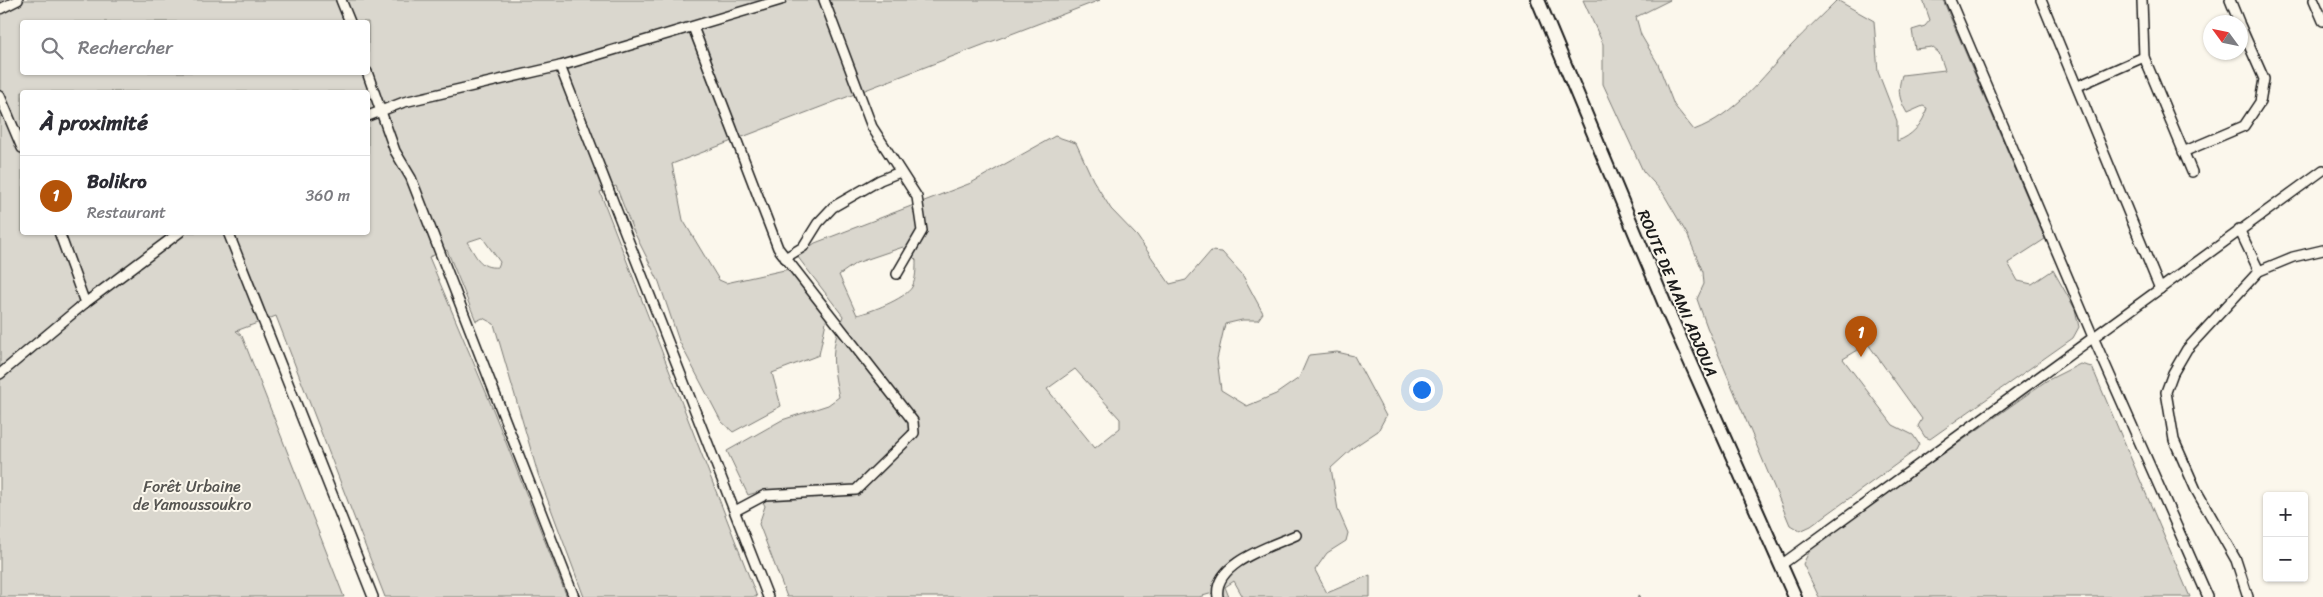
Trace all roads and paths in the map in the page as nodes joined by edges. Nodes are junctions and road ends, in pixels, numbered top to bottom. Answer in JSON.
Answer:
{"nodes":[{"id":1,"x":18,"y":0,"type":"edge"},
{"id":2,"x":342,"y":0,"type":"edge"},
{"id":3,"x":781,"y":0,"type":"edge"},
{"id":4,"x":824,"y":0,"type":"edge"},
{"id":5,"x":1538,"y":0,"type":"edge"},
{"id":6,"x":1950,"y":0,"type":"edge"},
{"id":7,"x":2041,"y":0,"type":"edge"},
{"id":8,"x":2142,"y":0,"type":"edge"},
{"id":9,"x":2230,"y":0,"type":"edge"},
{"id":10,"x":2314,"y":0,"type":"edge"},
{"id":11,"x":0,"y":8,"type":"edge"},
{"id":12,"x":2236,"y":15,"type":"edge"},
{"id":13,"x":349,"y":20,"type":"edge"},
{"id":14,"x":2323,"y":21,"type":"edge"},
{"id":15,"x":693,"y":27,"type":"junction"},
{"id":16,"x":2248,"y":42,"type":"edge"},
{"id":17,"x":2144,"y":57,"type":"junction"},
{"id":18,"x":560,"y":66,"type":"junction"},
{"id":19,"x":368,"y":75,"type":"edge"},
{"id":20,"x":2078,"y":86,"type":"junction"},
{"id":21,"x":0,"y":96,"type":"edge"},
{"id":22,"x":380,"y":110,"type":"junction"},
{"id":23,"x":370,"y":115,"type":"edge"},
{"id":24,"x":20,"y":143,"type":"edge"},
{"id":25,"x":2183,"y":152,"type":"junction"},
{"id":26,"x":2323,"y":170,"type":"edge"},
{"id":27,"x":900,"y":172,"type":"junction"},
{"id":28,"x":2192,"y":172,"type":"dead end"},
{"id":29,"x":2239,"y":229,"type":"junction"},
{"id":30,"x":60,"y":235,"type":"edge"},
{"id":31,"x":176,"y":235,"type":"edge"},
{"id":32,"x":229,"y":235,"type":"edge"},
{"id":33,"x":2323,"y":250,"type":"edge"},
{"id":34,"x":785,"y":258,"type":"junction"},
{"id":35,"x":2259,"y":271,"type":"junction"},
{"id":36,"x":897,"y":274,"type":"dead end"},
{"id":37,"x":2160,"y":289,"type":"junction"},
{"id":38,"x":85,"y":303,"type":"junction"},
{"id":39,"x":2093,"y":337,"type":"junction"},
{"id":40,"x":0,"y":374,"type":"edge"},
{"id":41,"x":735,"y":511,"type":"junction"},
{"id":42,"x":1296,"y":535,"type":"dead end"},
{"id":43,"x":1781,"y":565,"type":"junction"},
{"id":44,"x":373,"y":597,"type":"edge"},
{"id":45,"x":574,"y":597,"type":"edge"},
{"id":46,"x":768,"y":597,"type":"edge"},
{"id":47,"x":1218,"y":597,"type":"edge"},
{"id":48,"x":1795,"y":597,"type":"edge"},
{"id":49,"x":2208,"y":597,"type":"edge"},
{"id":50,"x":2248,"y":597,"type":"edge"}],
"edges":[{"from":1,"to":11,"type":"street"},
{"from":2,"to":13,"type":"street"},
{"from":3,"to":15,"type":"street"},
{"from":4,"to":27,"type":"street"},
{"from":5,"to":43,"type":"street","name":"ROUTE DE MAMI ADJOUA"},
{"from":6,"to":39,"type":"street"},
{"from":7,"to":20,"type":"street"},
{"from":8,"to":17,"type":"street"},
{"from":9,"to":12,"type":"street"},
{"from":10,"to":14,"type":"street"},
{"from":15,"to":18,"type":"street"},
{"from":15,"to":34,"type":"street"},
{"from":16,"to":25,"type":"street"},
{"from":17,"to":20,"type":"street"},
{"from":17,"to":25,"type":"street"},
{"from":18,"to":22,"type":"street"},
{"from":18,"to":41,"type":"street"},
{"from":19,"to":22,"type":"street"},
{"from":20,"to":37,"type":"street"},
{"from":21,"to":24,"type":"street"},
{"from":22,"to":23,"type":"street"},
{"from":22,"to":45,"type":"street"},
{"from":25,"to":28,"type":"street"},
{"from":26,"to":29,"type":"street"},
{"from":27,"to":34,"type":"street"},
{"from":27,"to":36,"type":"street"},
{"from":29,"to":35,"type":"street"},
{"from":29,"to":37,"type":"street"},
{"from":30,"to":38,"type":"street"},
{"from":31,"to":38,"type":"street"},
{"from":32,"to":44,"type":"street"},
{"from":33,"to":35,"type":"street"},
{"from":34,"to":41,"type":"street"},
{"from":35,"to":50,"type":"street"},
{"from":37,"to":39,"type":"street"},
{"from":38,"to":40,"type":"street"},
{"from":39,"to":43,"type":"street"},
{"from":39,"to":49,"type":"street"},
{"from":41,"to":46,"type":"street"},
{"from":42,"to":47,"type":"street"},
{"from":43,"to":48,"type":"street","name":"ROUTE DE MAMI ADJOUA"}]}
